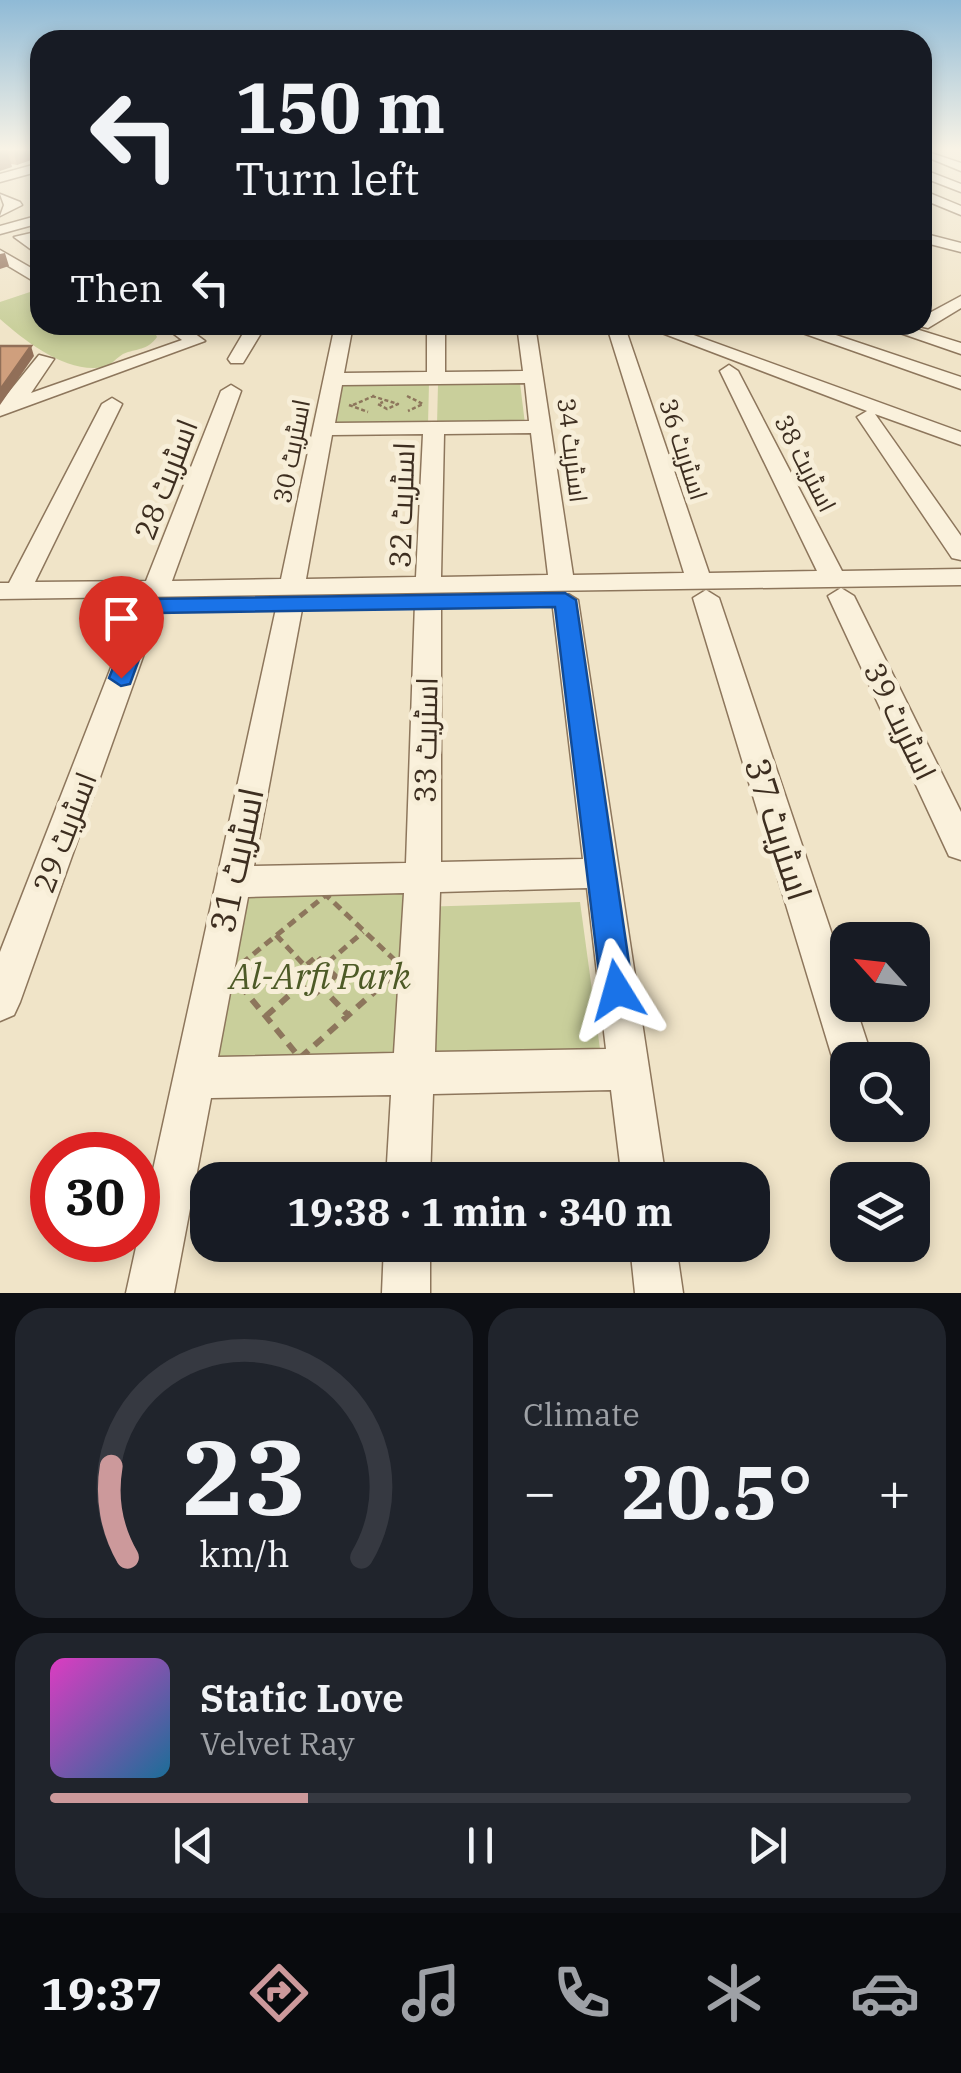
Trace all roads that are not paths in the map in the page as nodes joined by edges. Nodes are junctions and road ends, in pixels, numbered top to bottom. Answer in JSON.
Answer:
{"nodes":[{"id":1,"x":30,"y":227,"type":"edge"},
{"id":2,"x":0,"y":230,"type":"edge"},
{"id":3,"x":932,"y":241,"type":"edge"},
{"id":4,"x":961,"y":248,"type":"edge"},
{"id":5,"x":0,"y":254,"type":"edge"},
{"id":6,"x":30,"y":266,"type":"edge"},
{"id":7,"x":961,"y":301,"type":"edge"},
{"id":8,"x":932,"y":318,"type":"edge"},
{"id":9,"x":932,"y":334,"type":"edge"},
{"id":10,"x":187,"y":335,"type":"edge"},
{"id":11,"x":251,"y":335,"type":"edge"},
{"id":12,"x":342,"y":335,"type":"edge"},
{"id":13,"x":436,"y":335,"type":"edge"},
{"id":14,"x":528,"y":335,"type":"edge"},
{"id":15,"x":618,"y":335,"type":"edge"},
{"id":16,"x":677,"y":335,"type":"edge"},
{"id":17,"x":819,"y":335,"type":"edge"},
{"id":18,"x":961,"y":349,"type":"edge"},
{"id":19,"x":237,"y":359,"type":"dead end"},
{"id":20,"x":45,"y":360,"type":"dead end"},
{"id":21,"x":729,"y":371,"type":"dead end"},
{"id":22,"x":535,"y":377,"type":"junction"},
{"id":23,"x":436,"y":378,"type":"junction"},
{"id":24,"x":333,"y":379,"type":"junction"},
{"id":25,"x":961,"y":383,"type":"edge"},
{"id":26,"x":231,"y":391,"type":"dead end"},
{"id":27,"x":112,"y":404,"type":"dead end"},
{"id":28,"x":4,"y":413,"type":"edge"},
{"id":29,"x":867,"y":418,"type":"dead end"},
{"id":30,"x":542,"y":427,"type":"junction"},
{"id":31,"x":434,"y":428,"type":"junction"},
{"id":32,"x":323,"y":429,"type":"junction"},
{"id":33,"x":961,"y":439,"type":"edge"},
{"id":34,"x":961,"y":553,"type":"edge"},
{"id":35,"x":961,"y":577,"type":"edge"},
{"id":36,"x":837,"y":588,"type":"junction"},
{"id":37,"x":702,"y":590,"type":"junction"},
{"id":38,"x":563,"y":592,"type":"junction"},
{"id":39,"x":428,"y":594,"type":"junction"},
{"id":40,"x":961,"y":594,"type":"edge"},
{"id":41,"x":291,"y":596,"type":"junction"},
{"id":42,"x":152,"y":598,"type":"junction"},
{"id":43,"x":5,"y":603,"type":"edge"},
{"id":44,"x":961,"y":846,"type":"edge"},
{"id":45,"x":601,"y":873,"type":"junction"},
{"id":46,"x":423,"y":877,"type":"junction"},
{"id":47,"x":231,"y":882,"type":"junction"},
{"id":48,"x":0,"y":1002,"type":"edge"},
{"id":49,"x":847,"y":1042,"type":"edge"},
{"id":50,"x":628,"y":1069,"type":"junction"},
{"id":51,"x":410,"y":1073,"type":"junction"},
{"id":52,"x":192,"y":1078,"type":"junction"},
{"id":53,"x":408,"y":1162,"type":"edge"},
{"id":54,"x":641,"y":1162,"type":"edge"},
{"id":55,"x":407,"y":1262,"type":"edge"},
{"id":56,"x":655,"y":1262,"type":"edge"},
{"id":57,"x":150,"y":1293,"type":"edge"},
{"id":58,"x":406,"y":1293,"type":"edge"},
{"id":59,"x":660,"y":1293,"type":"edge"}],
"edges":[{"from":1,"to":2,"type":"street"},
{"from":3,"to":4,"type":"street"},
{"from":5,"to":6,"type":"street"},
{"from":7,"to":8,"type":"street"},
{"from":9,"to":18,"type":"street"},
{"from":10,"to":28,"type":"street"},
{"from":11,"to":19,"type":"street"},
{"from":12,"to":24,"type":"street","name":"اسٹریٹ 30"},
{"from":13,"to":23,"type":"street"},
{"from":14,"to":22,"type":"street","name":"اسٹریٹ 34"},
{"from":15,"to":37,"type":"street","name":"اسٹریٹ 36"},
{"from":16,"to":33,"type":"street"},
{"from":17,"to":25,"type":"street"},
{"from":20,"to":28,"type":"street"},
{"from":21,"to":36,"type":"street","name":"اسٹریٹ 38"},
{"from":22,"to":23,"type":"street"},
{"from":22,"to":30,"type":"street","name":"اسٹریٹ 34"},
{"from":23,"to":24,"type":"street"},
{"from":24,"to":32,"type":"street","name":"اسٹریٹ 30"},
{"from":26,"to":42,"type":"street","name":"اسٹریٹ 28"},
{"from":27,"to":43,"type":"street"},
{"from":29,"to":34,"type":"street"},
{"from":30,"to":31,"type":"street"},
{"from":30,"to":38,"type":"street","name":"اسٹریٹ 34"},
{"from":31,"to":32,"type":"street"},
{"from":31,"to":39,"type":"street","name":"اسٹریٹ 32"},
{"from":32,"to":41,"type":"street","name":"اسٹریٹ 30"},
{"from":35,"to":36,"type":"street"},
{"from":36,"to":37,"type":"street"},
{"from":36,"to":40,"type":"street"},
{"from":36,"to":44,"type":"street","name":"اسٹریٹ 39"},
{"from":37,"to":38,"type":"street"},
{"from":37,"to":49,"type":"street","name":"اسٹریٹ 37"},
{"from":38,"to":39,"type":"street"},
{"from":38,"to":45,"type":"street","name":"اسٹریٹ 34"},
{"from":39,"to":41,"type":"street"},
{"from":39,"to":46,"type":"street","name":"اسٹریٹ 33"},
{"from":41,"to":42,"type":"street"},
{"from":41,"to":47,"type":"street","name":"اسٹریٹ 31"},
{"from":42,"to":43,"type":"street"},
{"from":42,"to":48,"type":"street","name":"اسٹریٹ 29"},
{"from":45,"to":46,"type":"street"},
{"from":45,"to":50,"type":"street","name":"اسٹریٹ 34"},
{"from":46,"to":47,"type":"street"},
{"from":46,"to":51,"type":"street","name":"اسٹریٹ 33"},
{"from":47,"to":52,"type":"street","name":"اسٹریٹ 31"},
{"from":50,"to":51,"type":"street"},
{"from":50,"to":54,"type":"street","name":"اسٹریٹ 34"},
{"from":51,"to":52,"type":"street"},
{"from":51,"to":53,"type":"street","name":"اسٹریٹ 33"},
{"from":52,"to":57,"type":"street","name":"اسٹریٹ 31"},
{"from":55,"to":58,"type":"street"},
{"from":56,"to":59,"type":"street"}]}
